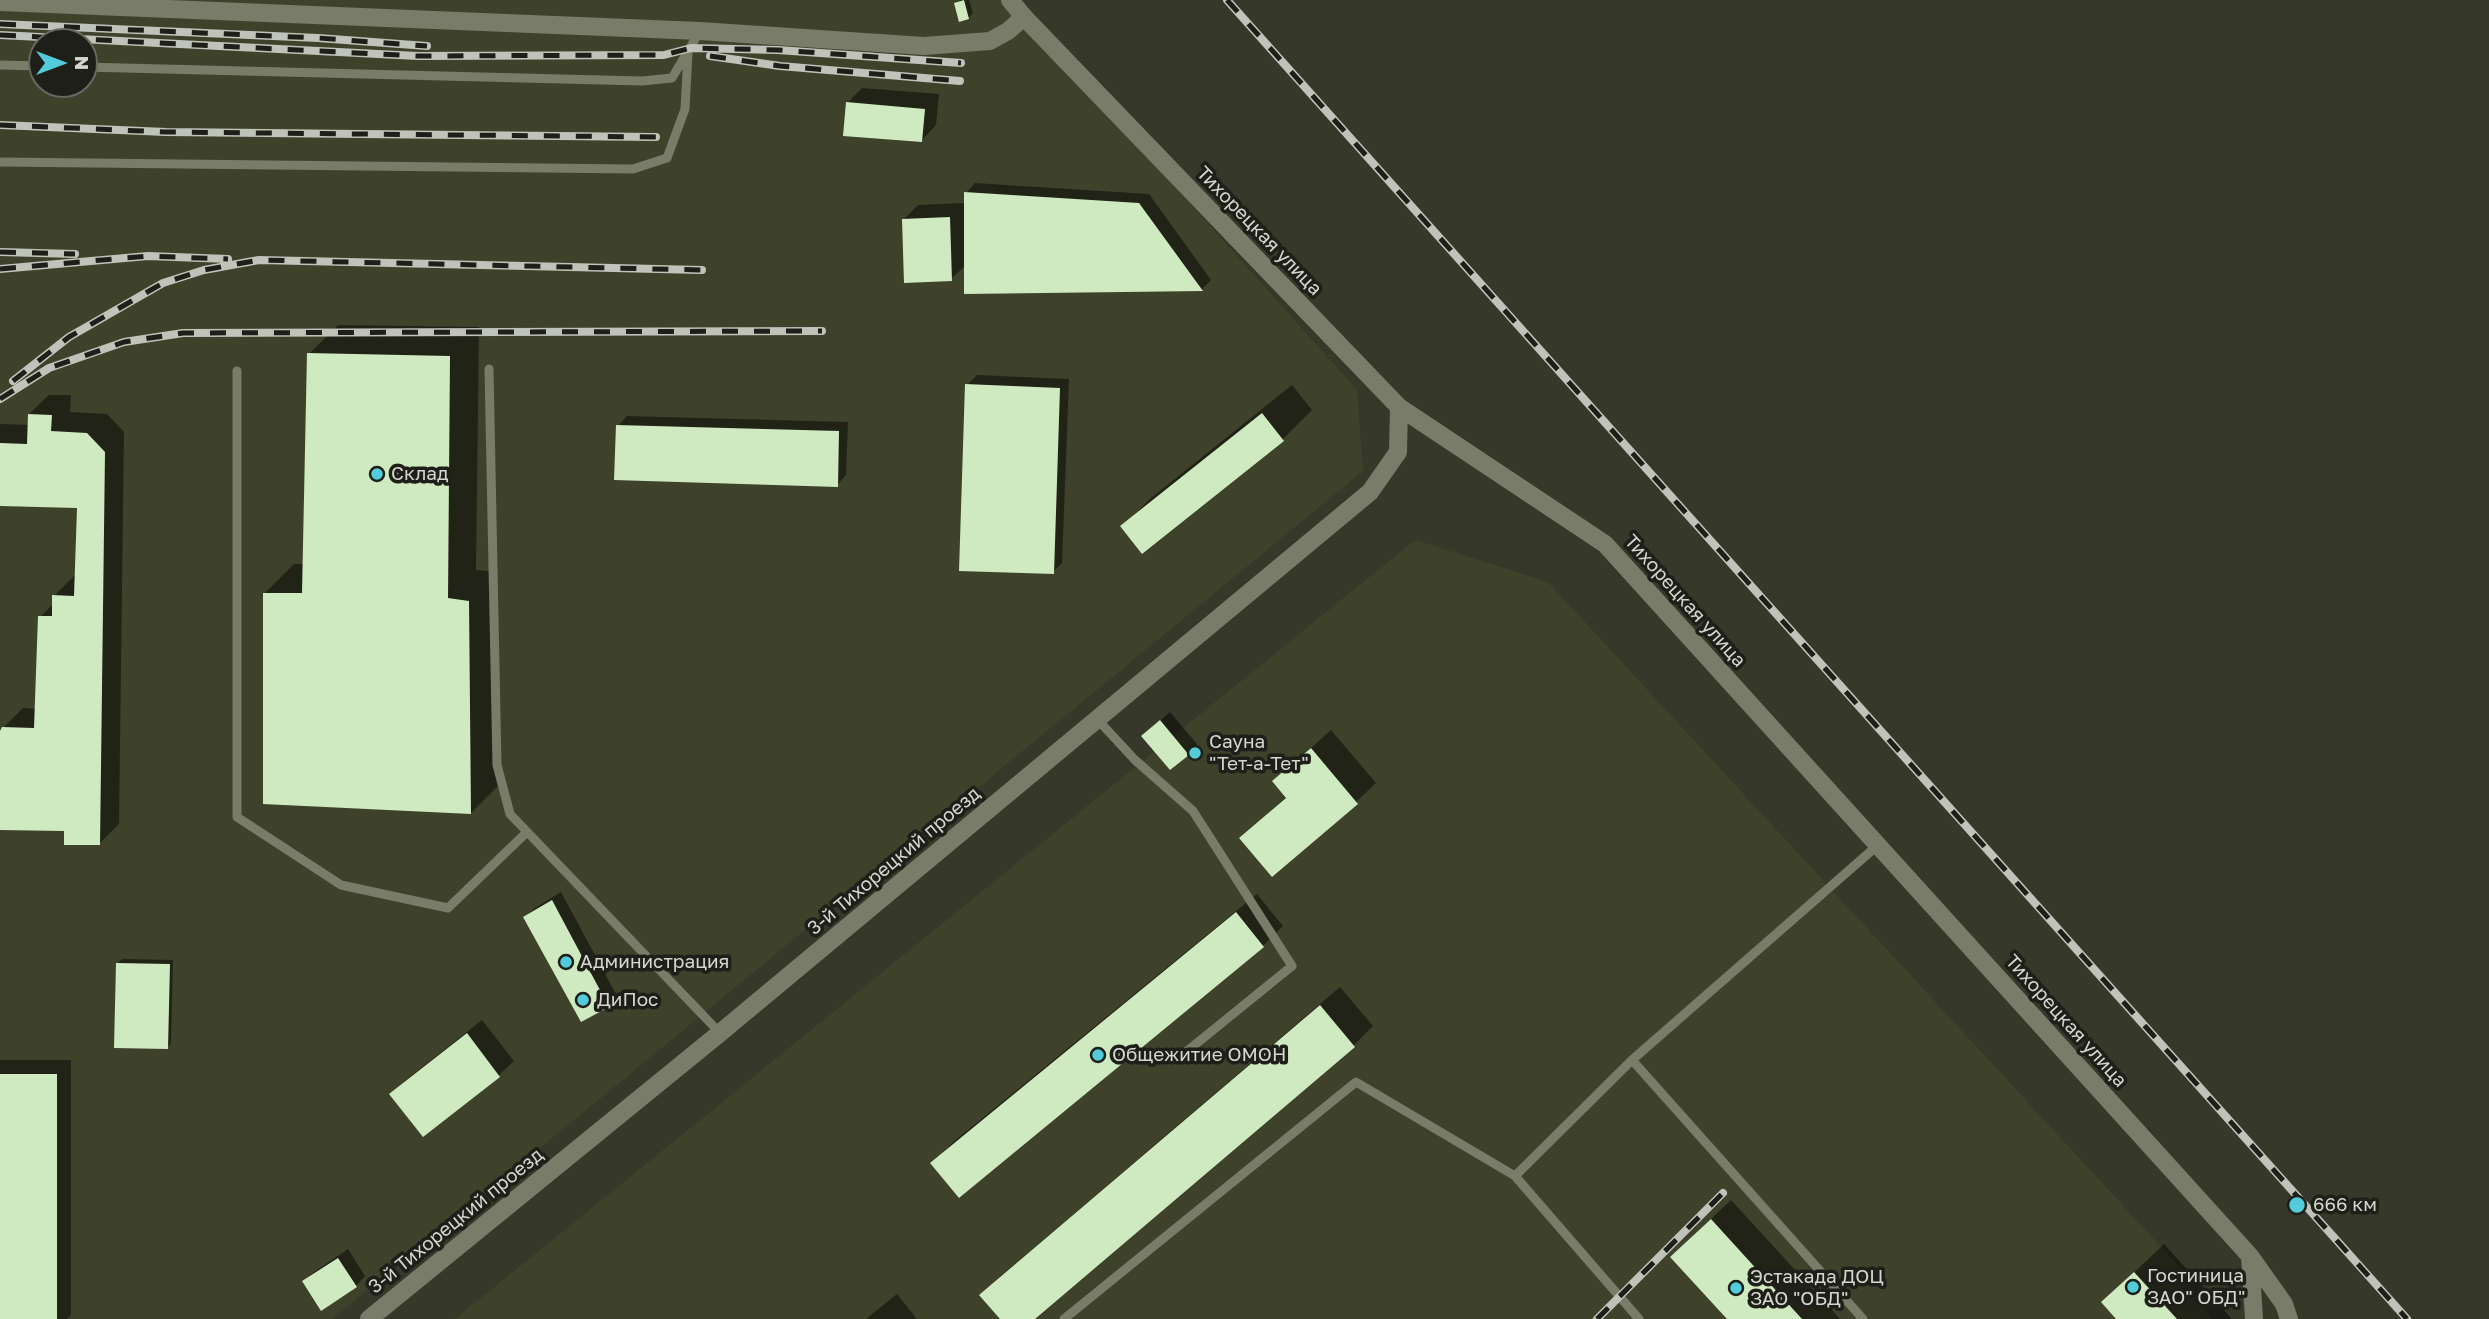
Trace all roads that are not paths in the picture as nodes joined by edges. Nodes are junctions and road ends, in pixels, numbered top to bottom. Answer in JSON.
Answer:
{"nodes":[{"id":1,"x":1010,"y":0,"type":"edge"},
{"id":2,"x":0,"y":2,"type":"edge"},
{"id":3,"x":1024,"y":17,"type":"junction"},
{"id":4,"x":700,"y":32,"type":"junction"},
{"id":5,"x":688,"y":53,"type":"junction"},
{"id":6,"x":0,"y":65,"type":"edge"},
{"id":7,"x":28,"y":66,"type":"edge"},
{"id":8,"x":98,"y":67,"type":"edge"},
{"id":9,"x":0,"y":162,"type":"edge"},
{"id":10,"x":489,"y":369,"type":"dead end"},
{"id":11,"x":237,"y":371,"type":"dead end"},
{"id":12,"x":1399,"y":407,"type":"junction"},
{"id":13,"x":1097,"y":719,"type":"junction"},
{"id":14,"x":527,"y":832,"type":"junction"},
{"id":15,"x":1878,"y":845,"type":"junction"},
{"id":16,"x":720,"y":1033,"type":"junction"},
{"id":17,"x":1185,"y":1052,"type":"dead end"},
{"id":18,"x":1632,"y":1060,"type":"junction"},
{"id":19,"x":1515,"y":1176,"type":"junction"},
{"id":20,"x":2250,"y":1256,"type":"junction"},
{"id":21,"x":369,"y":1319,"type":"edge"},
{"id":22,"x":1064,"y":1319,"type":"edge"},
{"id":23,"x":1639,"y":1319,"type":"edge"},
{"id":24,"x":1863,"y":1319,"type":"edge"},
{"id":25,"x":2254,"y":1319,"type":"edge"},
{"id":26,"x":2288,"y":1319,"type":"edge"}],
"edges":[{"from":1,"to":3,"type":"street","name":"Тихорецкая улица"},
{"from":2,"to":4,"type":"street"},
{"from":3,"to":4,"type":"street"},
{"from":3,"to":12,"type":"street","name":"Тихорецкая улица"},
{"from":4,"to":5,"type":"lane"},
{"from":5,"to":8,"type":"lane"},
{"from":5,"to":9,"type":"lane"},
{"from":6,"to":7,"type":"lane"},
{"from":10,"to":14,"type":"lane"},
{"from":11,"to":14,"type":"lane"},
{"from":12,"to":13,"type":"street","name":"3-й Тихорецкий проезд"},
{"from":12,"to":15,"type":"street","name":"Тихорецкая улица"},
{"from":13,"to":16,"type":"street","name":"3-й Тихорецкий проезд"},
{"from":13,"to":17,"type":"lane"},
{"from":14,"to":16,"type":"lane"},
{"from":15,"to":18,"type":"lane"},
{"from":15,"to":20,"type":"street","name":"Тихорецкая улица"},
{"from":16,"to":21,"type":"street","name":"3-й Тихорецкий проезд"},
{"from":18,"to":19,"type":"lane"},
{"from":18,"to":24,"type":"lane"},
{"from":19,"to":22,"type":"lane"},
{"from":19,"to":23,"type":"lane"},
{"from":20,"to":25,"type":"street"},
{"from":20,"to":26,"type":"street","name":"Тихорецкая улица"}]}
